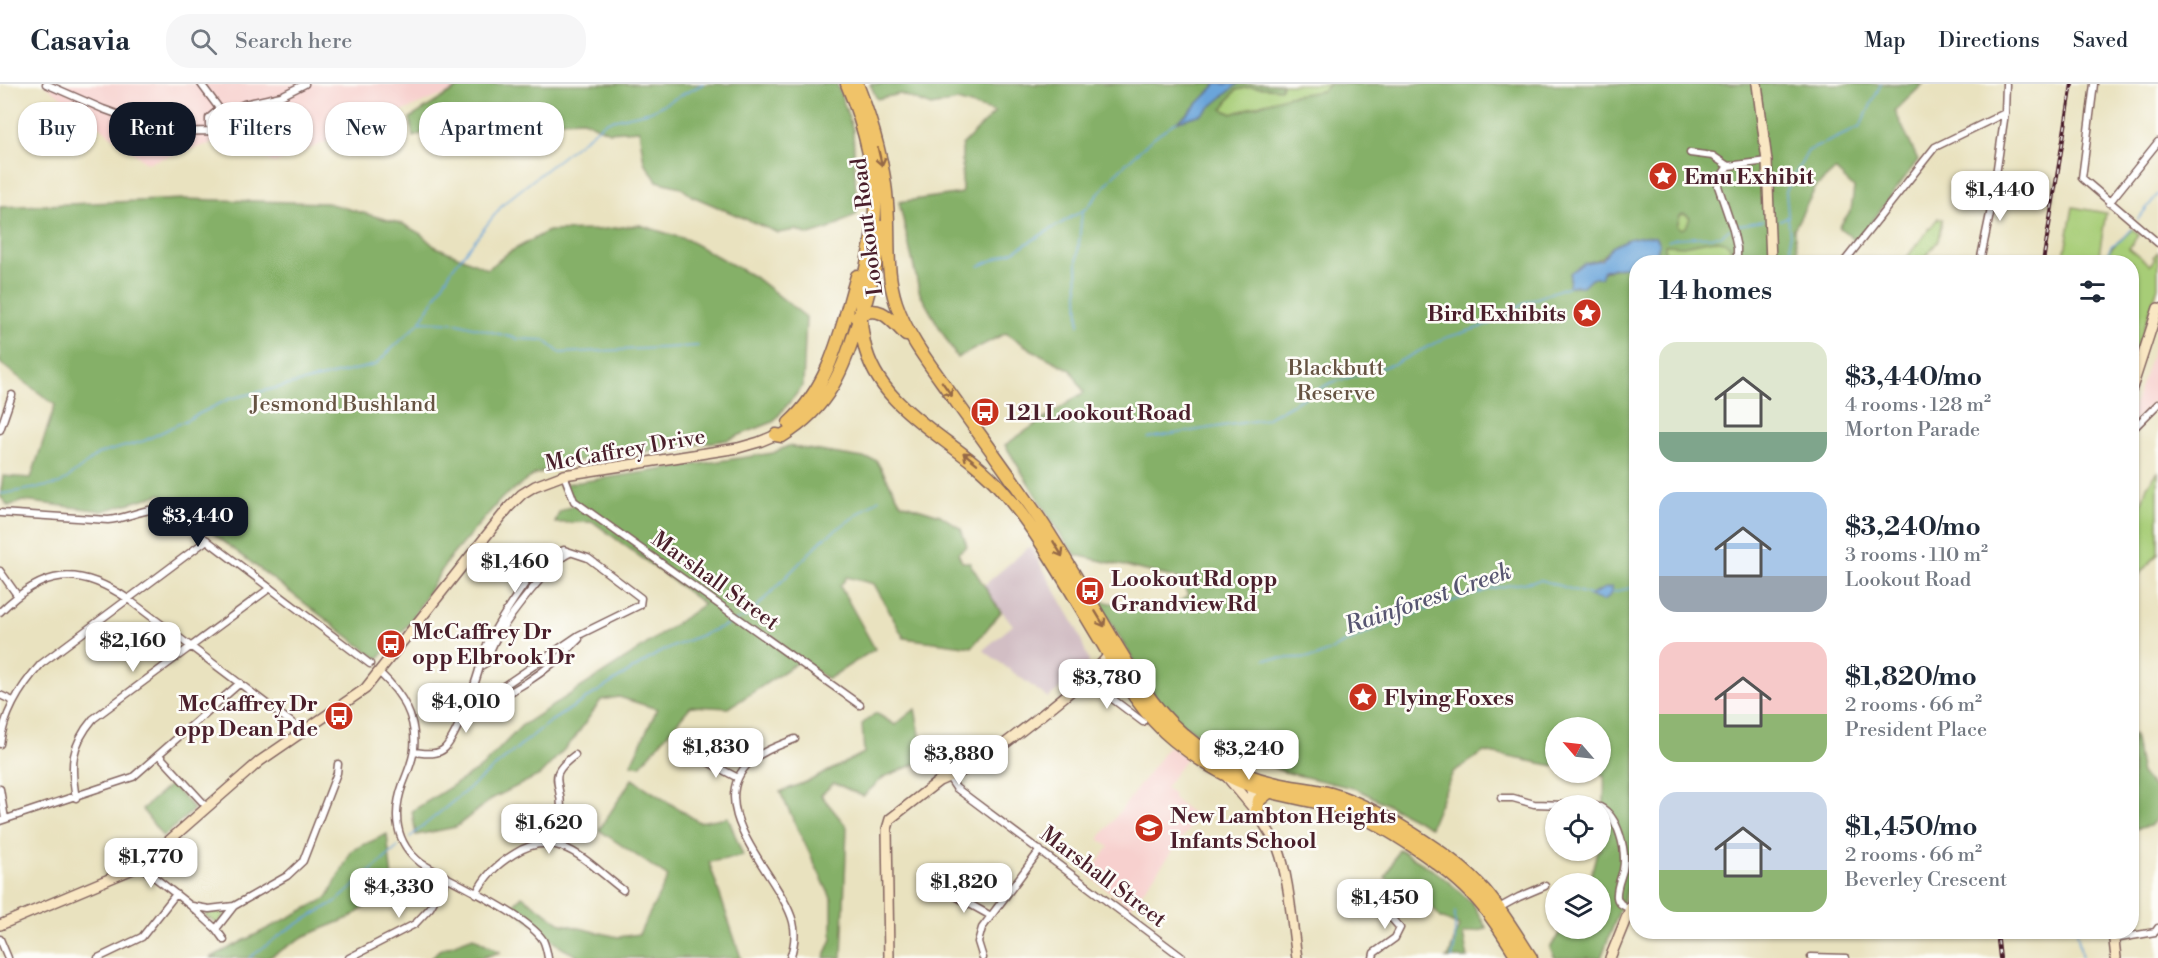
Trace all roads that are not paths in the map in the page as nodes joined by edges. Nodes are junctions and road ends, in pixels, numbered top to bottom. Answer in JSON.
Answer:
{"nodes":[{"id":1,"x":46,"y":84,"type":"edge"},
{"id":2,"x":201,"y":84,"type":"edge"},
{"id":3,"x":305,"y":84,"type":"edge"},
{"id":4,"x":847,"y":84,"type":"edge"},
{"id":5,"x":857,"y":84,"type":"edge"},
{"id":6,"x":1756,"y":84,"type":"edge"},
{"id":7,"x":2094,"y":84,"type":"edge"},
{"id":8,"x":2006,"y":85,"type":"edge"},
{"id":9,"x":212,"y":100,"type":"edge"},
{"id":10,"x":253,"y":102,"type":"edge"},
{"id":11,"x":109,"y":110,"type":"edge"},
{"id":12,"x":2006,"y":113,"type":"junction"},
{"id":13,"x":208,"y":120,"type":"edge"},
{"id":14,"x":196,"y":130,"type":"edge"},
{"id":15,"x":2158,"y":142,"type":"edge"},
{"id":16,"x":1690,"y":153,"type":"dead end"},
{"id":17,"x":1767,"y":160,"type":"junction"},
{"id":18,"x":1728,"y":166,"type":"junction"},
{"id":19,"x":879,"y":181,"type":"junction"},
{"id":20,"x":2109,"y":203,"type":"junction"},
{"id":21,"x":872,"y":233,"type":"junction"},
{"id":22,"x":2158,"y":243,"type":"edge"},
{"id":23,"x":1737,"y":255,"type":"edge"},
{"id":24,"x":1771,"y":255,"type":"edge"},
{"id":25,"x":1850,"y":255,"type":"edge"},
{"id":26,"x":1981,"y":255,"type":"edge"},
{"id":27,"x":2158,"y":308,"type":"edge"},
{"id":28,"x":861,"y":314,"type":"junction"},
{"id":29,"x":883,"y":314,"type":"junction"},
{"id":30,"x":864,"y":342,"type":"junction"},
{"id":31,"x":926,"y":360,"type":"junction"},
{"id":32,"x":2139,"y":366,"type":"edge"},
{"id":33,"x":841,"y":369,"type":"junction"},
{"id":34,"x":877,"y":375,"type":"junction"},
{"id":35,"x":12,"y":395,"type":"dead end"},
{"id":36,"x":2158,"y":404,"type":"edge"},
{"id":37,"x":2139,"y":423,"type":"edge"},
{"id":38,"x":0,"y":430,"type":"edge"},
{"id":39,"x":776,"y":435,"type":"junction"},
{"id":40,"x":564,"y":475,"type":"junction"},
{"id":41,"x":0,"y":513,"type":"edge"},
{"id":42,"x":207,"y":540,"type":"junction"},
{"id":43,"x":0,"y":571,"type":"edge"},
{"id":44,"x":270,"y":588,"type":"junction"},
{"id":45,"x":17,"y":595,"type":"junction"},
{"id":46,"x":128,"y":599,"type":"junction"},
{"id":47,"x":0,"y":612,"type":"edge"},
{"id":48,"x":1113,"y":640,"type":"junction"},
{"id":49,"x":191,"y":646,"type":"junction"},
{"id":50,"x":1109,"y":656,"type":"junction"},
{"id":51,"x":370,"y":664,"type":"dead end"},
{"id":52,"x":380,"y":673,"type":"junction"},
{"id":53,"x":1085,"y":678,"type":"junction"},
{"id":54,"x":240,"y":683,"type":"junction"},
{"id":55,"x":0,"y":695,"type":"edge"},
{"id":56,"x":14,"y":702,"type":"junction"},
{"id":57,"x":860,"y":705,"type":"dead end"},
{"id":58,"x":465,"y":709,"type":"junction"},
{"id":59,"x":1143,"y":722,"type":"dead end"},
{"id":60,"x":304,"y":732,"type":"junction"},
{"id":61,"x":795,"y":739,"type":"dead end"},
{"id":62,"x":0,"y":744,"type":"edge"},
{"id":63,"x":414,"y":752,"type":"junction"},
{"id":64,"x":159,"y":755,"type":"junction"},
{"id":65,"x":575,"y":755,"type":"dead end"},
{"id":66,"x":704,"y":760,"type":"dead end"},
{"id":67,"x":338,"y":764,"type":"dead end"},
{"id":68,"x":1222,"y":773,"type":"junction"},
{"id":69,"x":948,"y":776,"type":"junction"},
{"id":70,"x":738,"y":778,"type":"junction"},
{"id":71,"x":1253,"y":782,"type":"junction"},
{"id":72,"x":0,"y":789,"type":"edge"},
{"id":73,"x":1269,"y":792,"type":"junction"},
{"id":74,"x":76,"y":798,"type":"junction"},
{"id":75,"x":1501,"y":798,"type":"dead end"},
{"id":76,"x":1545,"y":804,"type":"edge"},
{"id":77,"x":207,"y":807,"type":"junction"},
{"id":78,"x":1257,"y":811,"type":"junction"},
{"id":79,"x":1611,"y":816,"type":"edge"},
{"id":80,"x":3,"y":820,"type":"edge"},
{"id":81,"x":554,"y":843,"type":"junction"},
{"id":82,"x":1040,"y":850,"type":"junction"},
{"id":83,"x":140,"y":866,"type":"junction"},
{"id":84,"x":447,"y":879,"type":"junction"},
{"id":85,"x":1545,"y":886,"type":"dead end"},
{"id":86,"x":623,"y":890,"type":"dead end"},
{"id":87,"x":950,"y":893,"type":"dead end"},
{"id":88,"x":176,"y":894,"type":"junction"},
{"id":89,"x":476,"y":894,"type":"junction"},
{"id":90,"x":1366,"y":897,"type":"dead end"},
{"id":91,"x":191,"y":906,"type":"junction"},
{"id":92,"x":234,"y":906,"type":"junction"},
{"id":93,"x":1629,"y":908,"type":"edge"},
{"id":94,"x":1494,"y":911,"type":"junction"},
{"id":95,"x":1629,"y":911,"type":"edge"},
{"id":96,"x":991,"y":916,"type":"junction"},
{"id":97,"x":0,"y":925,"type":"edge"},
{"id":98,"x":216,"y":929,"type":"junction"},
{"id":99,"x":2157,"y":932,"type":"edge"},
{"id":100,"x":2139,"y":933,"type":"edge"},
{"id":101,"x":0,"y":939,"type":"edge"},
{"id":102,"x":2114,"y":939,"type":"edge"},
{"id":103,"x":224,"y":940,"type":"dead end"},
{"id":104,"x":1811,"y":957,"type":"edge"},
{"id":105,"x":8,"y":958,"type":"edge"},
{"id":106,"x":98,"y":958,"type":"edge"},
{"id":107,"x":350,"y":958,"type":"edge"},
{"id":108,"x":548,"y":958,"type":"edge"},
{"id":109,"x":790,"y":958,"type":"edge"},
{"id":110,"x":889,"y":958,"type":"edge"},
{"id":111,"x":983,"y":958,"type":"edge"},
{"id":112,"x":1183,"y":958,"type":"edge"},
{"id":113,"x":1298,"y":958,"type":"edge"},
{"id":114,"x":1373,"y":958,"type":"edge"},
{"id":115,"x":1518,"y":958,"type":"edge"},
{"id":116,"x":1531,"y":958,"type":"edge"},
{"id":117,"x":1610,"y":958,"type":"edge"},
{"id":118,"x":1846,"y":958,"type":"edge"},
{"id":119,"x":2116,"y":958,"type":"edge"}],
"edges":[{"from":1,"to":11,"type":"street"},
{"from":2,"to":9,"type":"street"},
{"from":3,"to":10,"type":"street"},
{"from":4,"to":19,"type":"highway","name":"Lookout Road"},
{"from":5,"to":19,"type":"highway","name":"Lookout Road","one_way":true},
{"from":6,"to":17,"type":"main road"},
{"from":7,"to":20,"type":"street"},
{"from":8,"to":12,"type":"street"},
{"from":12,"to":25,"type":"street"},
{"from":12,"to":26,"type":"street"},
{"from":13,"to":14,"type":"street"},
{"from":15,"to":20,"type":"street"},
{"from":16,"to":18,"type":"street"},
{"from":17,"to":18,"type":"street"},
{"from":17,"to":24,"type":"main road"},
{"from":18,"to":23,"type":"street"},
{"from":19,"to":21,"type":"highway","name":"Lookout Road"},
{"from":19,"to":28,"type":"highway"},
{"from":19,"to":31,"type":"highway","name":"Lookout Road"},
{"from":20,"to":22,"type":"street"},
{"from":21,"to":28,"type":"highway","name":"Lookout Road"},
{"from":21,"to":39,"type":"highway"},
{"from":27,"to":32,"type":"main road"},
{"from":28,"to":29,"type":"highway"},
{"from":28,"to":30,"type":"highway","name":"Lookout Road"},
{"from":28,"to":33,"type":"highway"},
{"from":28,"to":39,"type":"highway"},
{"from":29,"to":30,"type":"highway"},
{"from":29,"to":31,"type":"highway"},
{"from":30,"to":34,"type":"highway","name":"Lookout Road"},
{"from":31,"to":48,"type":"highway","name":"Lookout Road","one_way":true},
{"from":33,"to":34,"type":"highway"},
{"from":33,"to":39,"type":"highway"},
{"from":50,"to":34,"type":"highway","name":"Lookout Road","one_way":true},
{"from":35,"to":38,"type":"street"},
{"from":36,"to":37,"type":"street"},
{"from":39,"to":40,"type":"main road","name":"McCaffrey Drive"},
{"from":40,"to":52,"type":"main road","name":"McCaffrey Drive"},
{"from":40,"to":57,"type":"street","name":"Marshall Street"},
{"from":41,"to":42,"type":"street"},
{"from":42,"to":44,"type":"street"},
{"from":42,"to":46,"type":"street"},
{"from":43,"to":45,"type":"street"},
{"from":44,"to":49,"type":"street"},
{"from":44,"to":51,"type":"street"},
{"from":45,"to":46,"type":"street"},
{"from":45,"to":47,"type":"street"},
{"from":46,"to":49,"type":"street"},
{"from":46,"to":56,"type":"street"},
{"from":48,"to":50,"type":"main road"},
{"from":48,"to":71,"type":"highway","name":"Lookout Road"},
{"from":49,"to":54,"type":"street"},
{"from":49,"to":74,"type":"street"},
{"from":50,"to":53,"type":"main road"},
{"from":50,"to":68,"type":"highway","name":"Lookout Road"},
{"from":52,"to":60,"type":"main road","name":"McCaffrey Drive"},
{"from":52,"to":63,"type":"street"},
{"from":53,"to":59,"type":"street"},
{"from":53,"to":69,"type":"main road"},
{"from":54,"to":60,"type":"street"},
{"from":54,"to":64,"type":"street"},
{"from":55,"to":56,"type":"street"},
{"from":56,"to":62,"type":"street"},
{"from":58,"to":58,"type":"street"},
{"from":58,"to":63,"type":"street"},
{"from":60,"to":77,"type":"main road","name":"McCaffrey Drive"},
{"from":61,"to":70,"type":"street"},
{"from":63,"to":84,"type":"street"},
{"from":64,"to":74,"type":"street"},
{"from":64,"to":77,"type":"street"},
{"from":65,"to":81,"type":"street"},
{"from":66,"to":70,"type":"street"},
{"from":67,"to":92,"type":"street"},
{"from":68,"to":71,"type":"highway","name":"Lookout Road"},
{"from":68,"to":78,"type":"main road"},
{"from":69,"to":82,"type":"street","name":"Marshall Street"},
{"from":69,"to":110,"type":"main road"},
{"from":70,"to":109,"type":"street"},
{"from":71,"to":73,"type":"highway"},
{"from":71,"to":78,"type":"main road"},
{"from":71,"to":94,"type":"highway"},
{"from":72,"to":80,"type":"street"},
{"from":73,"to":78,"type":"highway"},
{"from":73,"to":94,"type":"highway"},
{"from":74,"to":80,"type":"street"},
{"from":75,"to":76,"type":"street"},
{"from":77,"to":83,"type":"main road","name":"McCaffrey Drive"},
{"from":78,"to":113,"type":"main road"},
{"from":79,"to":93,"type":"street"},
{"from":81,"to":86,"type":"street"},
{"from":81,"to":89,"type":"street"},
{"from":82,"to":96,"type":"street"},
{"from":82,"to":112,"type":"street","name":"Marshall Street"},
{"from":83,"to":88,"type":"street"},
{"from":83,"to":97,"type":"main road","name":"McCaffrey Drive"},
{"from":84,"to":89,"type":"street"},
{"from":84,"to":107,"type":"street"},
{"from":85,"to":94,"type":"street"},
{"from":87,"to":96,"type":"street"},
{"from":88,"to":91,"type":"street"},
{"from":88,"to":106,"type":"street"},
{"from":89,"to":108,"type":"street"},
{"from":90,"to":114,"type":"street"},
{"from":91,"to":92,"type":"street"},
{"from":91,"to":98,"type":"street"},
{"from":92,"to":98,"type":"street"},
{"from":94,"to":115,"type":"highway"},
{"from":94,"to":116,"type":"highway"},
{"from":95,"to":117,"type":"main road"},
{"from":96,"to":111,"type":"street"},
{"from":98,"to":103,"type":"street"},
{"from":99,"to":100,"type":"street"},
{"from":101,"to":105,"type":"street"},
{"from":102,"to":119,"type":"main road"},
{"from":104,"to":118,"type":"street"}]}
